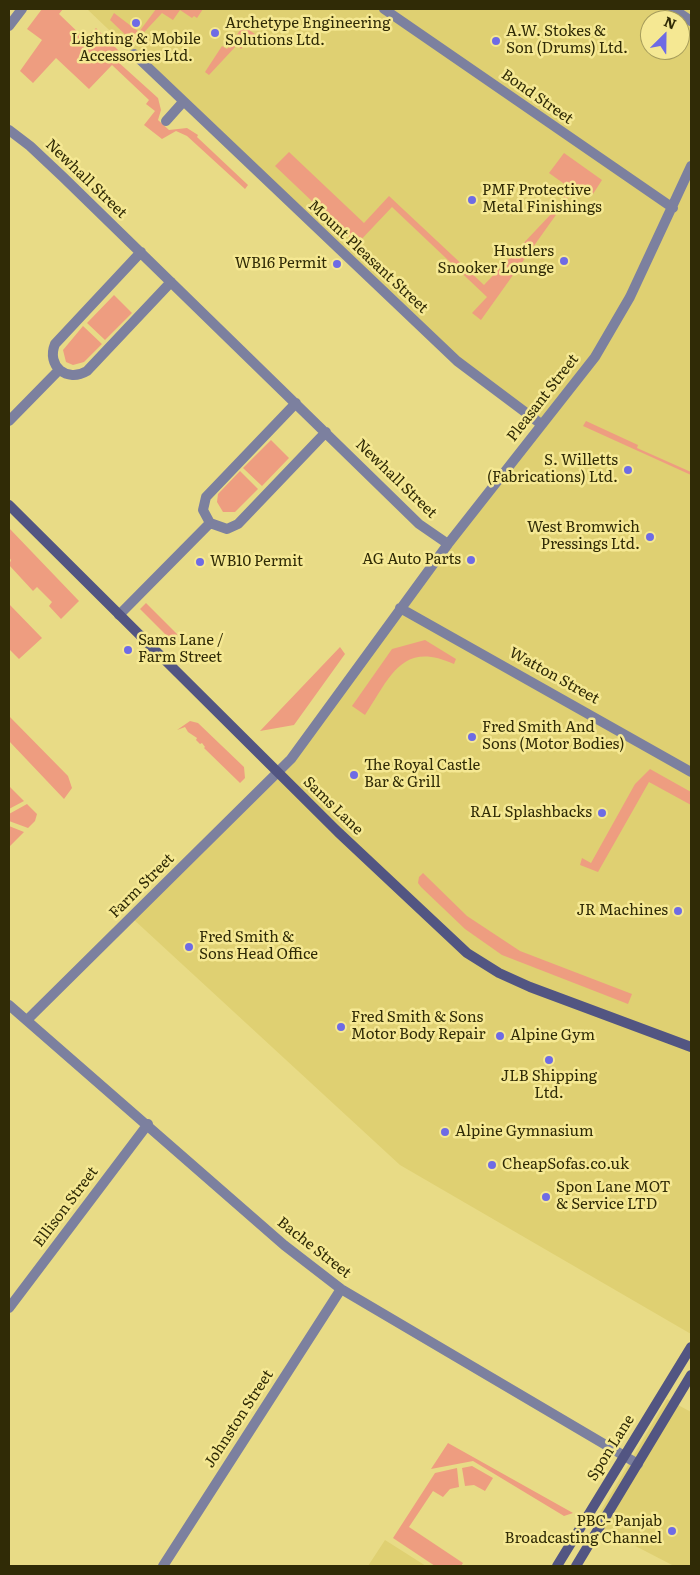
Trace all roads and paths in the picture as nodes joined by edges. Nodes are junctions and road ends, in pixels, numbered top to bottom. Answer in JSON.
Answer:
{"nodes":[{"id":1,"x":22,"y":9,"type":"edge"},
{"id":2,"x":384,"y":9,"type":"edge"},
{"id":3,"x":673,"y":9,"type":"edge"},
{"id":4,"x":691,"y":21,"type":"edge"},
{"id":5,"x":9,"y":26,"type":"edge"},
{"id":6,"x":134,"y":54,"type":"dead end"},
{"id":7,"x":183,"y":102,"type":"junction"},
{"id":8,"x":166,"y":121,"type":"dead end"},
{"id":9,"x":9,"y":130,"type":"edge"},
{"id":10,"x":691,"y":166,"type":"edge"},
{"id":11,"x":673,"y":208,"type":"junction"},
{"id":12,"x":141,"y":252,"type":"junction"},
{"id":13,"x":172,"y":282,"type":"junction"},
{"id":14,"x":59,"y":370,"type":"junction"},
{"id":15,"x":296,"y":402,"type":"junction"},
{"id":16,"x":9,"y":421,"type":"edge"},
{"id":17,"x":541,"y":424,"type":"junction"},
{"id":18,"x":326,"y":432,"type":"junction"},
{"id":19,"x":9,"y":505,"type":"edge"},
{"id":20,"x":210,"y":524,"type":"junction"},
{"id":21,"x":448,"y":544,"type":"junction"},
{"id":22,"x":400,"y":608,"type":"junction"},
{"id":23,"x":119,"y":615,"type":"junction"},
{"id":24,"x":691,"y":772,"type":"edge"},
{"id":25,"x":278,"y":773,"type":"junction"},
{"id":26,"x":9,"y":1005,"type":"edge"},
{"id":27,"x":27,"y":1020,"type":"junction"},
{"id":28,"x":691,"y":1047,"type":"edge"},
{"id":29,"x":148,"y":1124,"type":"junction"},
{"id":30,"x":341,"y":1289,"type":"junction"},
{"id":31,"x":9,"y":1308,"type":"edge"},
{"id":32,"x":691,"y":1346,"type":"edge"},
{"id":33,"x":691,"y":1375,"type":"edge"},
{"id":34,"x":624,"y":1456,"type":"junction"},
{"id":35,"x":638,"y":1464,"type":"junction"},
{"id":36,"x":163,"y":1566,"type":"edge"},
{"id":37,"x":557,"y":1566,"type":"edge"},
{"id":38,"x":576,"y":1566,"type":"edge"}],
"edges":[{"from":1,"to":5,"type":"street"},
{"from":2,"to":11,"type":"street","name":"Bond Street"},
{"from":3,"to":4,"type":"street"},
{"from":6,"to":7,"type":"street","name":"Mount Pleasant Street"},
{"from":7,"to":8,"type":"street"},
{"from":7,"to":17,"type":"street","name":"Mount Pleasant Street"},
{"from":9,"to":12,"type":"street","name":"Newhall Street"},
{"from":10,"to":11,"type":"street","name":"Pleasant Street"},
{"from":11,"to":17,"type":"street","name":"Pleasant Street"},
{"from":12,"to":13,"type":"street","name":"Newhall Street"},
{"from":12,"to":14,"type":"street"},
{"from":13,"to":14,"type":"street"},
{"from":13,"to":15,"type":"street","name":"Newhall Street"},
{"from":14,"to":16,"type":"street"},
{"from":15,"to":18,"type":"street","name":"Newhall Street"},
{"from":15,"to":20,"type":"street"},
{"from":17,"to":21,"type":"street","name":"Pleasant Street"},
{"from":18,"to":20,"type":"street"},
{"from":18,"to":21,"type":"street","name":"Newhall Street"},
{"from":19,"to":23,"type":"street","name":"Sams Lane"},
{"from":20,"to":23,"type":"street"},
{"from":21,"to":22,"type":"street","name":"Pleasant Street"},
{"from":22,"to":24,"type":"street","name":"Watton Street"},
{"from":22,"to":25,"type":"street","name":"Pleasant Street"},
{"from":23,"to":25,"type":"street","name":"Sams Lane"},
{"from":25,"to":27,"type":"street","name":"Farm Street"},
{"from":25,"to":28,"type":"street","name":"Sams Lane"},
{"from":26,"to":27,"type":"street","name":"Bache Street"},
{"from":27,"to":29,"type":"street","name":"Bache Street"},
{"from":29,"to":30,"type":"street","name":"Bache Street"},
{"from":29,"to":31,"type":"street","name":"Ellison Street"},
{"from":30,"to":34,"type":"street","name":"Bache Street"},
{"from":30,"to":36,"type":"street","name":"Johnston Street"},
{"from":32,"to":34,"type":"street","name":"Spon Lane"},
{"from":33,"to":35,"type":"street","name":"Spon Lane"},
{"from":34,"to":35,"type":"street","name":"Bache Street"},
{"from":34,"to":37,"type":"street","name":"Spon Lane"},
{"from":35,"to":38,"type":"street","name":"Spon Lane"}]}
